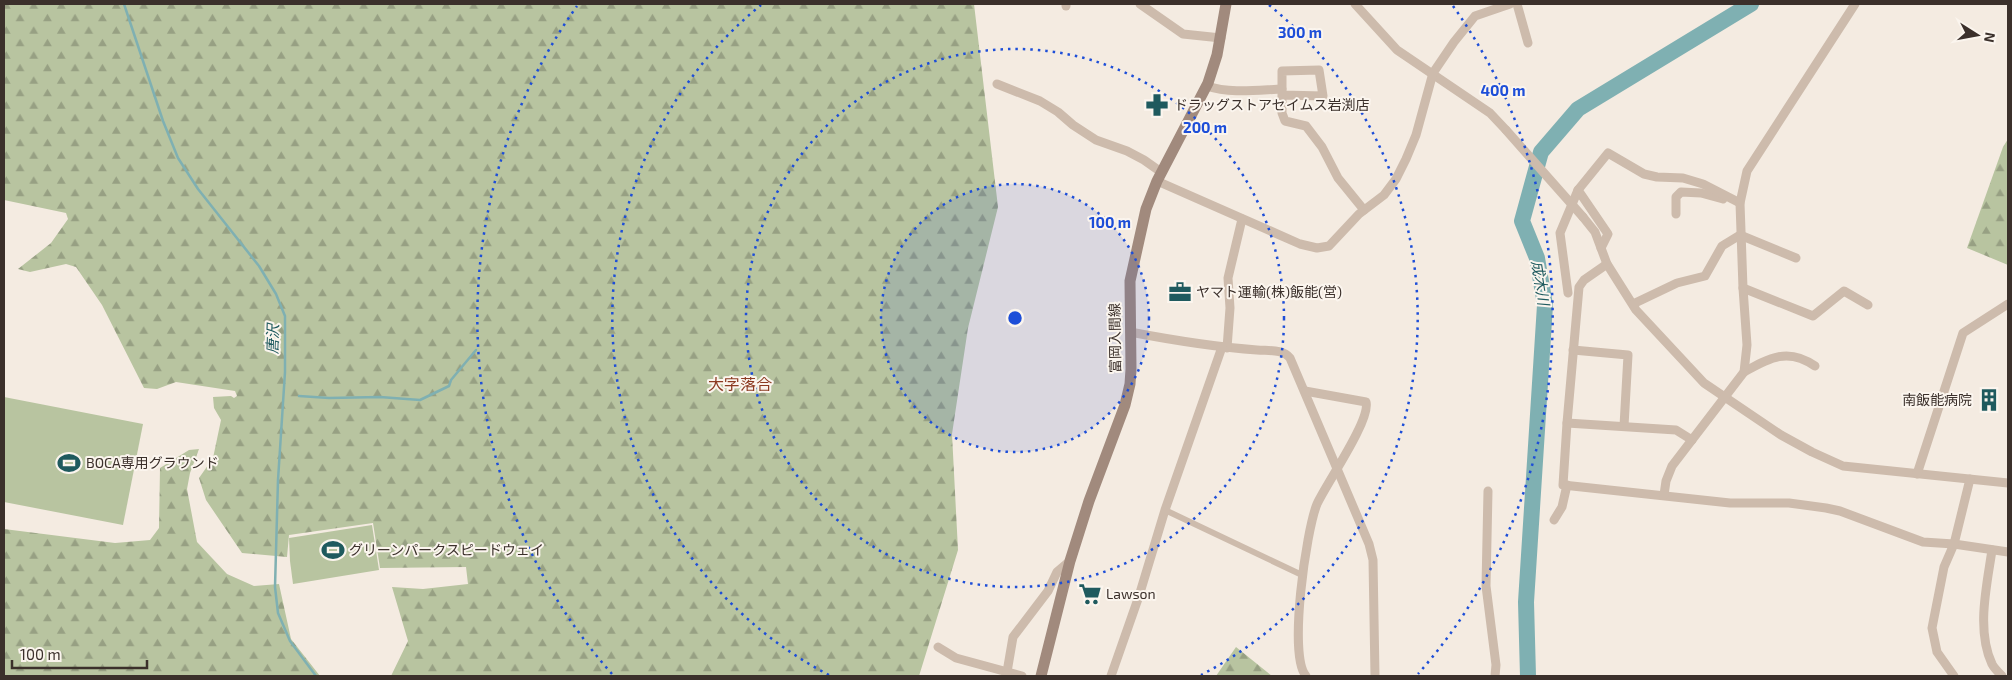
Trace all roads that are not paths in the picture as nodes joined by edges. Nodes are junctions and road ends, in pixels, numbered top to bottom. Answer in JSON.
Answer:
{"nodes":[{"id":1,"x":1140,"y":4,"type":"edge"},
{"id":2,"x":1226,"y":4,"type":"edge"},
{"id":3,"x":1355,"y":4,"type":"edge"},
{"id":4,"x":1510,"y":4,"type":"edge"},
{"id":5,"x":1517,"y":4,"type":"edge"},
{"id":6,"x":1854,"y":4,"type":"edge"},
{"id":7,"x":1220,"y":38,"type":"junction"},
{"id":8,"x":1528,"y":43,"type":"dead end"},
{"id":9,"x":1433,"y":73,"type":"junction"},
{"id":10,"x":996,"y":84,"type":"dead end"},
{"id":11,"x":1207,"y":86,"type":"junction"},
{"id":12,"x":1282,"y":92,"type":"junction"},
{"id":13,"x":1159,"y":176,"type":"junction"},
{"id":14,"x":1578,"y":190,"type":"junction"},
{"id":15,"x":1740,"y":204,"type":"junction"},
{"id":16,"x":1364,"y":210,"type":"junction"},
{"id":17,"x":1676,"y":214,"type":"dead end"},
{"id":18,"x":1242,"y":219,"type":"junction"},
{"id":19,"x":1740,"y":235,"type":"junction"},
{"id":20,"x":1601,"y":248,"type":"junction"},
{"id":21,"x":1796,"y":258,"type":"dead end"},
{"id":22,"x":1607,"y":264,"type":"junction"},
{"id":23,"x":1743,"y":288,"type":"junction"},
{"id":24,"x":1568,"y":294,"type":"dead end"},
{"id":25,"x":1633,"y":304,"type":"junction"},
{"id":26,"x":2008,"y":304,"type":"edge"},
{"id":27,"x":1868,"y":305,"type":"dead end"},
{"id":28,"x":1130,"y":332,"type":"junction"},
{"id":29,"x":1224,"y":347,"type":"junction"},
{"id":30,"x":1573,"y":350,"type":"junction"},
{"id":31,"x":1815,"y":366,"type":"dead end"},
{"id":32,"x":1744,"y":372,"type":"junction"},
{"id":33,"x":1305,"y":390,"type":"junction"},
{"id":34,"x":1726,"y":396,"type":"junction"},
{"id":35,"x":1567,"y":423,"type":"junction"},
{"id":36,"x":1624,"y":426,"type":"junction"},
{"id":37,"x":1692,"y":440,"type":"junction"},
{"id":38,"x":1338,"y":467,"type":"junction"},
{"id":39,"x":1917,"y":474,"type":"junction"},
{"id":40,"x":1970,"y":479,"type":"junction"},
{"id":41,"x":2008,"y":483,"type":"edge"},
{"id":42,"x":1567,"y":485,"type":"junction"},
{"id":43,"x":1488,"y":491,"type":"dead end"},
{"id":44,"x":1664,"y":495,"type":"junction"},
{"id":45,"x":1165,"y":510,"type":"junction"},
{"id":46,"x":1554,"y":520,"type":"dead end"},
{"id":47,"x":1954,"y":544,"type":"junction"},
{"id":48,"x":1992,"y":550,"type":"junction"},
{"id":49,"x":2008,"y":552,"type":"edge"},
{"id":50,"x":1070,"y":561,"type":"junction"},
{"id":51,"x":1302,"y":575,"type":"junction"},
{"id":52,"x":938,"y":647,"type":"dead end"},
{"id":53,"x":1007,"y":672,"type":"junction"},
{"id":54,"x":1022,"y":676,"type":"edge"},
{"id":55,"x":1041,"y":676,"type":"edge"},
{"id":56,"x":1111,"y":676,"type":"edge"},
{"id":57,"x":1306,"y":676,"type":"edge"},
{"id":58,"x":1375,"y":676,"type":"edge"},
{"id":59,"x":1495,"y":676,"type":"edge"},
{"id":60,"x":1954,"y":676,"type":"edge"},
{"id":61,"x":2002,"y":676,"type":"edge"}],
"edges":[{"from":1,"to":7,"type":"street"},
{"from":2,"to":7,"type":"main road","name":"富岡入間線"},
{"from":3,"to":9,"type":"street"},
{"from":4,"to":9,"type":"street"},
{"from":5,"to":8,"type":"street"},
{"from":6,"to":15,"type":"street"},
{"from":7,"to":11,"type":"main road","name":"富岡入間線"},
{"from":9,"to":16,"type":"street"},
{"from":9,"to":20,"type":"street","bridge":true},
{"from":10,"to":13,"type":"street"},
{"from":11,"to":12,"type":"street"},
{"from":11,"to":13,"type":"main road","name":"富岡入間線"},
{"from":12,"to":12,"type":"street"},
{"from":12,"to":16,"type":"street"},
{"from":13,"to":18,"type":"street"},
{"from":13,"to":28,"type":"main road","name":"富岡入間線"},
{"from":14,"to":15,"type":"street"},
{"from":14,"to":20,"type":"street"},
{"from":14,"to":24,"type":"street"},
{"from":15,"to":17,"type":"street"},
{"from":15,"to":19,"type":"street"},
{"from":16,"to":18,"type":"street"},
{"from":18,"to":29,"type":"street"},
{"from":19,"to":21,"type":"street"},
{"from":19,"to":23,"type":"street"},
{"from":19,"to":25,"type":"street"},
{"from":20,"to":22,"type":"street"},
{"from":22,"to":25,"type":"street"},
{"from":22,"to":30,"type":"street"},
{"from":23,"to":27,"type":"street"},
{"from":23,"to":32,"type":"street"},
{"from":25,"to":34,"type":"street"},
{"from":26,"to":39,"type":"street"},
{"from":28,"to":29,"type":"street"},
{"from":28,"to":50,"type":"main road","name":"富岡入間線"},
{"from":29,"to":33,"type":"street"},
{"from":29,"to":45,"type":"street"},
{"from":30,"to":35,"type":"street"},
{"from":30,"to":36,"type":"street"},
{"from":31,"to":32,"type":"street"},
{"from":32,"to":34,"type":"street"},
{"from":33,"to":38,"type":"street"},
{"from":33,"to":38,"type":"street"},
{"from":34,"to":37,"type":"street"},
{"from":34,"to":39,"type":"street"},
{"from":35,"to":36,"type":"street"},
{"from":35,"to":42,"type":"street"},
{"from":36,"to":37,"type":"street"},
{"from":37,"to":44,"type":"street"},
{"from":38,"to":51,"type":"street"},
{"from":38,"to":58,"type":"street"},
{"from":39,"to":40,"type":"street"},
{"from":40,"to":41,"type":"street"},
{"from":40,"to":47,"type":"street"},
{"from":42,"to":44,"type":"street"},
{"from":42,"to":46,"type":"street"},
{"from":43,"to":59,"type":"street"},
{"from":44,"to":47,"type":"street"},
{"from":45,"to":51,"type":"street"},
{"from":45,"to":56,"type":"street"},
{"from":47,"to":48,"type":"street"},
{"from":47,"to":60,"type":"street"},
{"from":48,"to":49,"type":"street"},
{"from":48,"to":61,"type":"street"},
{"from":50,"to":53,"type":"street"},
{"from":50,"to":55,"type":"main road","name":"富岡入間線"},
{"from":51,"to":57,"type":"street"},
{"from":52,"to":53,"type":"street"},
{"from":53,"to":54,"type":"street"}]}
